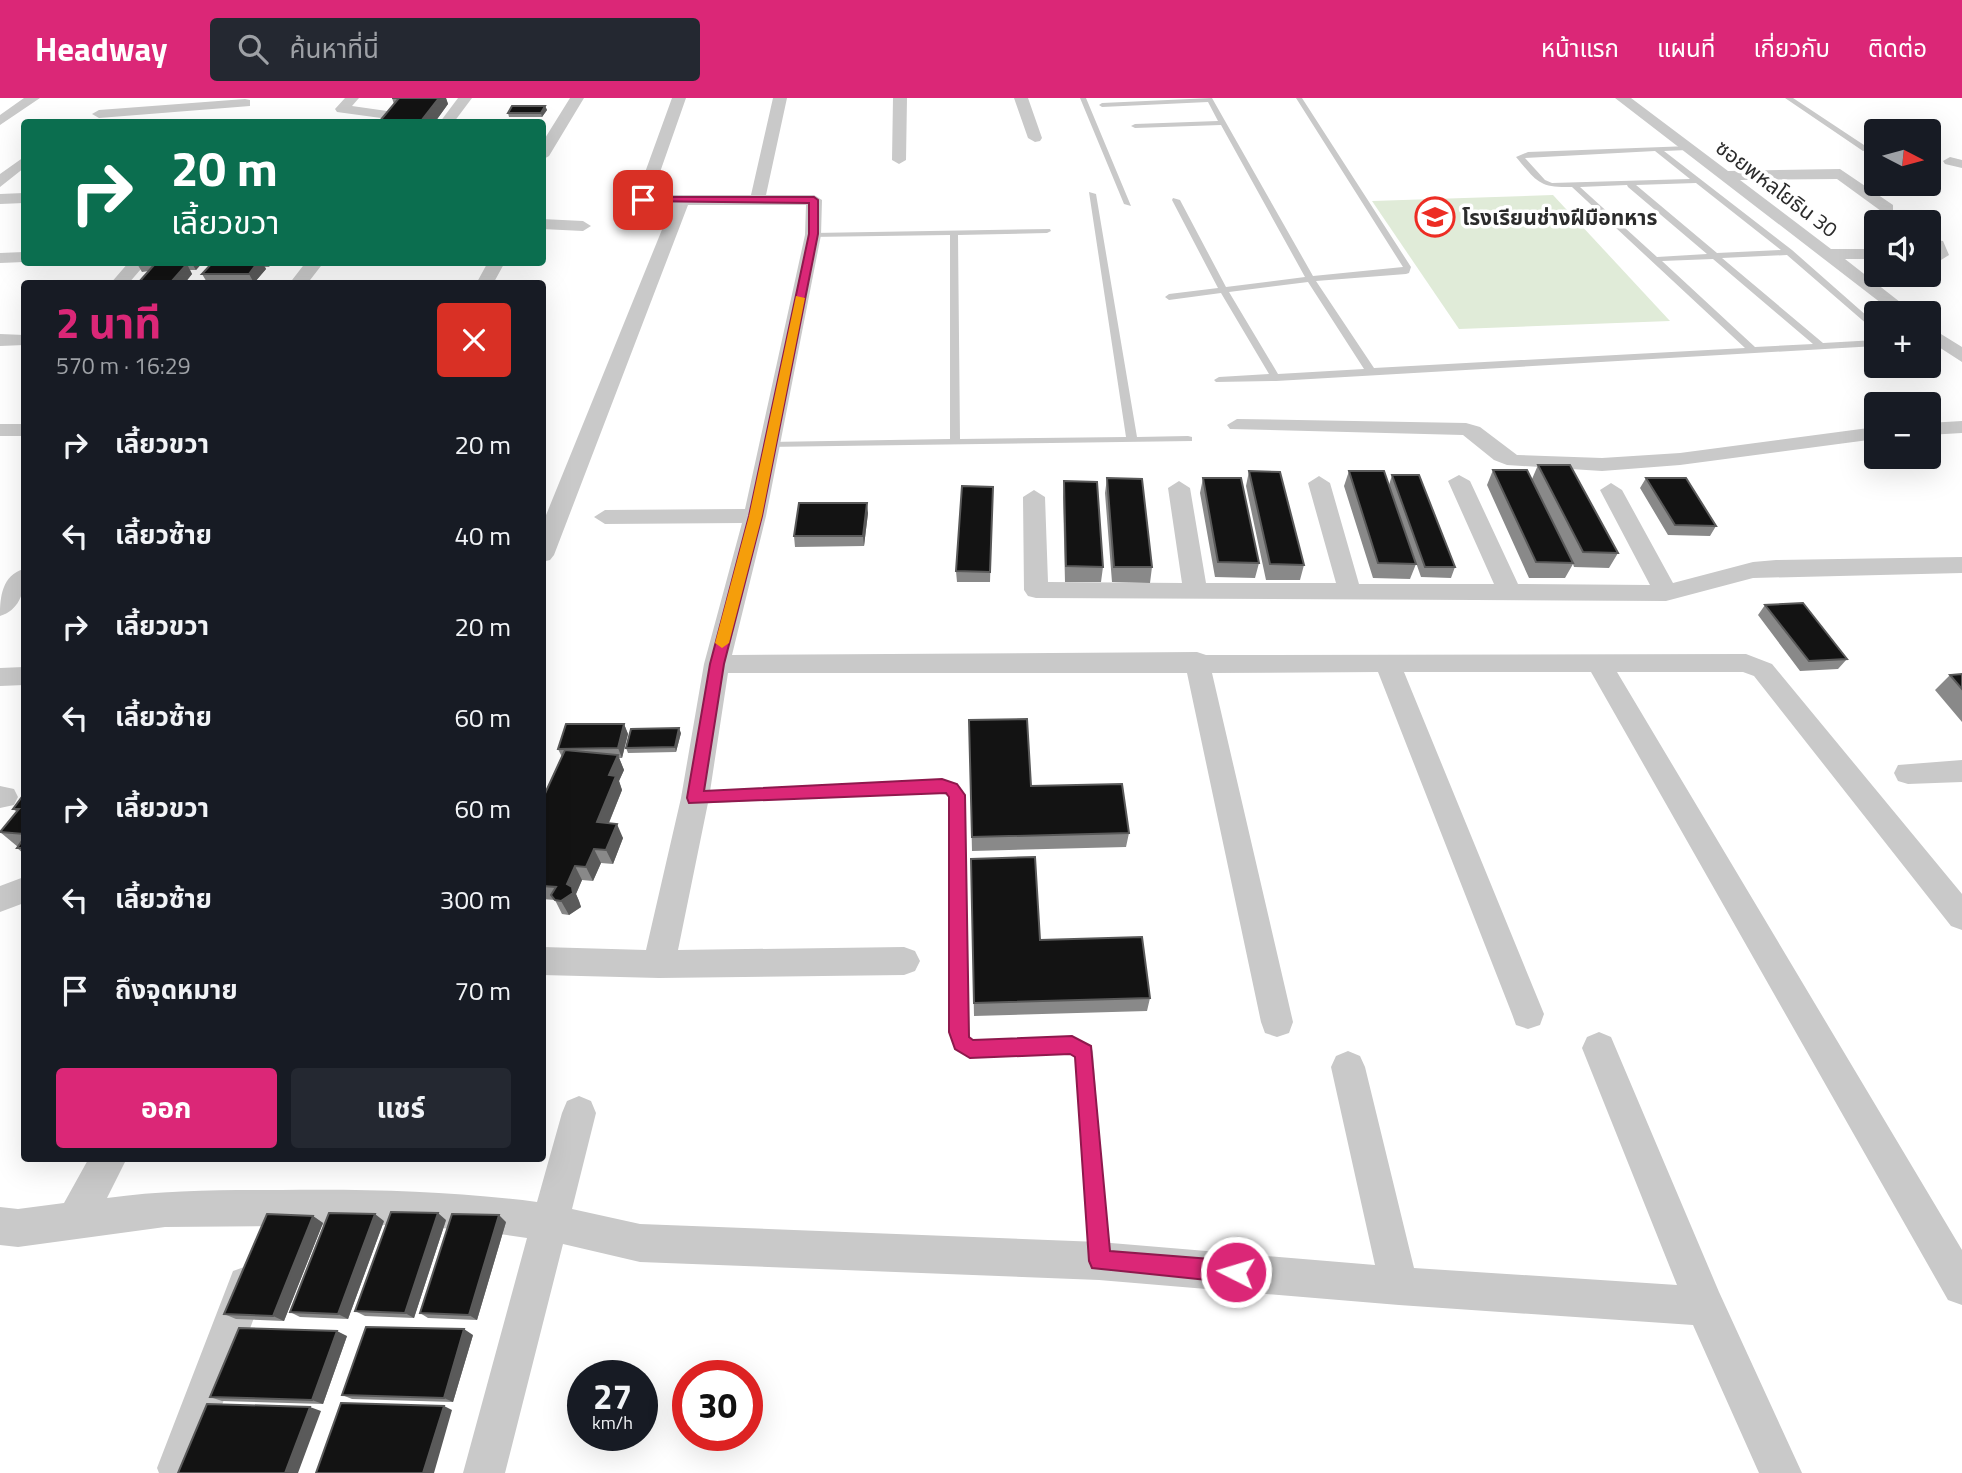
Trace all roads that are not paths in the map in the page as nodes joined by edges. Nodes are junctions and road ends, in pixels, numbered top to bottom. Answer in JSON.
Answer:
{"nodes":[{"id":1,"x":33,"y":98,"type":"edge"},
{"id":2,"x":126,"y":98,"type":"edge"},
{"id":3,"x":352,"y":98,"type":"edge"},
{"id":4,"x":465,"y":98,"type":"edge"},
{"id":5,"x":577,"y":98,"type":"edge"},
{"id":6,"x":679,"y":98,"type":"edge"},
{"id":7,"x":780,"y":98,"type":"edge"},
{"id":8,"x":900,"y":98,"type":"edge"},
{"id":9,"x":1021,"y":98,"type":"edge"},
{"id":10,"x":1083,"y":98,"type":"edge"},
{"id":11,"x":1300,"y":98,"type":"edge"},
{"id":12,"x":1622,"y":98,"type":"edge"},
{"id":13,"x":1788,"y":98,"type":"edge"},
{"id":14,"x":1209,"y":99,"type":"edge"},
{"id":15,"x":244,"y":103,"type":"dead end"},
{"id":16,"x":1102,"y":105,"type":"dead end"},
{"id":17,"x":99,"y":114,"type":"junction"},
{"id":18,"x":89,"y":119,"type":"edge"},
{"id":19,"x":388,"y":119,"type":"edge"},
{"id":20,"x":449,"y":119,"type":"edge"},
{"id":21,"x":0,"y":121,"type":"edge"},
{"id":22,"x":1224,"y":122,"type":"junction"},
{"id":23,"x":1135,"y":126,"type":"dead end"},
{"id":24,"x":1035,"y":138,"type":"dead end"},
{"id":25,"x":1686,"y":148,"type":"junction"},
{"id":26,"x":1864,"y":148,"type":"edge"},
{"id":27,"x":546,"y":149,"type":"edge"},
{"id":28,"x":1658,"y":150,"type":"junction"},
{"id":29,"x":1818,"y":156,"type":"dead end"},
{"id":30,"x":0,"y":157,"type":"edge"},
{"id":31,"x":21,"y":160,"type":"edge"},
{"id":32,"x":899,"y":160,"type":"dead end"},
{"id":33,"x":21,"y":163,"type":"edge"},
{"id":34,"x":1840,"y":174,"type":"junction"},
{"id":35,"x":1722,"y":176,"type":"junction"},
{"id":36,"x":1697,"y":181,"type":"junction"},
{"id":37,"x":0,"y":182,"type":"edge"},
{"id":38,"x":1631,"y":185,"type":"junction"},
{"id":39,"x":1576,"y":187,"type":"junction"},
{"id":40,"x":1092,"y":194,"type":"dead end"},
{"id":41,"x":21,"y":198,"type":"edge"},
{"id":42,"x":758,"y":198,"type":"junction"},
{"id":43,"x":0,"y":199,"type":"edge"},
{"id":44,"x":682,"y":199,"type":"junction"},
{"id":45,"x":1176,"y":200,"type":"dead end"},
{"id":46,"x":1128,"y":204,"type":"dead end"},
{"id":47,"x":1887,"y":208,"type":"dead end"},
{"id":48,"x":546,"y":225,"type":"edge"},
{"id":49,"x":583,"y":226,"type":"dead end"},
{"id":50,"x":1047,"y":231,"type":"dead end"},
{"id":51,"x":954,"y":233,"type":"junction"},
{"id":52,"x":813,"y":234,"type":"junction"},
{"id":53,"x":1789,"y":252,"type":"junction"},
{"id":54,"x":1826,"y":254,"type":"junction"},
{"id":55,"x":1864,"y":254,"type":"edge"},
{"id":56,"x":1715,"y":256,"type":"junction"},
{"id":57,"x":21,"y":257,"type":"edge"},
{"id":58,"x":0,"y":258,"type":"edge"},
{"id":59,"x":1657,"y":259,"type":"junction"},
{"id":60,"x":135,"y":266,"type":"edge"},
{"id":61,"x":313,"y":266,"type":"edge"},
{"id":62,"x":1310,"y":279,"type":"junction"},
{"id":63,"x":122,"y":280,"type":"edge"},
{"id":64,"x":301,"y":280,"type":"edge"},
{"id":65,"x":1224,"y":291,"type":"junction"},
{"id":66,"x":1169,"y":297,"type":"dead end"},
{"id":67,"x":1889,"y":301,"type":"edge"},
{"id":68,"x":1864,"y":318,"type":"edge"},
{"id":69,"x":21,"y":340,"type":"edge"},
{"id":70,"x":0,"y":341,"type":"edge"},
{"id":71,"x":1864,"y":343,"type":"edge"},
{"id":72,"x":1941,"y":343,"type":"edge"},
{"id":73,"x":1820,"y":345,"type":"junction"},
{"id":74,"x":1751,"y":348,"type":"junction"},
{"id":75,"x":1962,"y":356,"type":"edge"},
{"id":76,"x":1370,"y":370,"type":"junction"},
{"id":77,"x":1276,"y":378,"type":"junction"},
{"id":78,"x":1219,"y":380,"type":"dead end"},
{"id":79,"x":1237,"y":425,"type":"dead end"},
{"id":80,"x":1962,"y":427,"type":"edge"},
{"id":81,"x":1941,"y":428,"type":"edge"},
{"id":82,"x":0,"y":430,"type":"edge"},
{"id":83,"x":21,"y":430,"type":"edge"},
{"id":84,"x":1864,"y":435,"type":"edge"},
{"id":85,"x":1188,"y":439,"type":"dead end"},
{"id":86,"x":1132,"y":440,"type":"junction"},
{"id":87,"x":955,"y":442,"type":"junction"},
{"id":88,"x":769,"y":445,"type":"junction"},
{"id":89,"x":1459,"y":481,"type":"dead end"},
{"id":90,"x":1319,"y":483,"type":"dead end"},
{"id":91,"x":1179,"y":488,"type":"dead end"},
{"id":92,"x":1611,"y":490,"type":"dead end"},
{"id":93,"x":1034,"y":497,"type":"dead end"},
{"id":94,"x":755,"y":516,"type":"junction"},
{"id":95,"x":605,"y":517,"type":"dead end"},
{"id":96,"x":546,"y":545,"type":"edge"},
{"id":97,"x":1962,"y":565,"type":"edge"},
{"id":98,"x":21,"y":584,"type":"edge"},
{"id":99,"x":1195,"y":591,"type":"junction"},
{"id":100,"x":1508,"y":591,"type":"junction"},
{"id":101,"x":1350,"y":592,"type":"junction"},
{"id":102,"x":1666,"y":593,"type":"junction"},
{"id":103,"x":0,"y":608,"type":"edge"},
{"id":104,"x":1197,"y":662,"type":"junction"},
{"id":105,"x":1387,"y":662,"type":"junction"},
{"id":106,"x":1598,"y":662,"type":"junction"},
{"id":107,"x":717,"y":664,"type":"junction"},
{"id":108,"x":21,"y":676,"type":"edge"},
{"id":109,"x":0,"y":677,"type":"edge"},
{"id":110,"x":1962,"y":771,"type":"edge"},
{"id":111,"x":1908,"y":773,"type":"dead end"},
{"id":112,"x":695,"y":798,"type":"junction"},
{"id":113,"x":21,"y":891,"type":"edge"},
{"id":114,"x":0,"y":899,"type":"edge"},
{"id":115,"x":1962,"y":917,"type":"edge"},
{"id":116,"x":546,"y":961,"type":"edge"},
{"id":117,"x":904,"y":961,"type":"dead end"},
{"id":118,"x":659,"y":964,"type":"junction"},
{"id":119,"x":1528,"y":1014,"type":"dead end"},
{"id":120,"x":1276,"y":1022,"type":"dead end"},
{"id":121,"x":1599,"y":1048,"type":"dead end"},
{"id":122,"x":1348,"y":1067,"type":"dead end"},
{"id":123,"x":579,"y":1113,"type":"dead end"},
{"id":124,"x":107,"y":1162,"type":"edge"},
{"id":125,"x":277,"y":1207,"type":"junction"},
{"id":126,"x":75,"y":1221,"type":"junction"},
{"id":127,"x":550,"y":1223,"type":"junction"},
{"id":128,"x":0,"y":1226,"type":"edge"},
{"id":129,"x":1100,"y":1261,"type":"junction"},
{"id":130,"x":1399,"y":1286,"type":"junction"},
{"id":131,"x":1962,"y":1286,"type":"edge"},
{"id":132,"x":1705,"y":1306,"type":"junction"},
{"id":133,"x":178,"y":1468,"type":"edge"},
{"id":134,"x":484,"y":1473,"type":"edge"},
{"id":135,"x":1781,"y":1473,"type":"edge"}],
"edges":[{"from":1,"to":21,"type":"street"},
{"from":2,"to":17,"type":"street"},
{"from":3,"to":19,"type":"street"},
{"from":4,"to":20,"type":"street"},
{"from":5,"to":27,"type":"street"},
{"from":6,"to":44,"type":"street"},
{"from":7,"to":42,"type":"street"},
{"from":8,"to":32,"type":"street"},
{"from":9,"to":24,"type":"street"},
{"from":10,"to":46,"type":"lane"},
{"from":11,"to":62,"type":"lane"},
{"from":12,"to":25,"type":"street","name":"ซอยพหลโยธิน 30"},
{"from":13,"to":26,"type":"lane"},
{"from":14,"to":16,"type":"lane"},
{"from":14,"to":22,"type":"lane"},
{"from":15,"to":17,"type":"street"},
{"from":17,"to":18,"type":"street"},
{"from":22,"to":23,"type":"lane"},
{"from":22,"to":62,"type":"lane"},
{"from":25,"to":28,"type":"lane"},
{"from":25,"to":35,"type":"street","name":"ซอยพหลโยธิน 30"},
{"from":28,"to":36,"type":"lane"},
{"from":28,"to":39,"type":"lane"},
{"from":29,"to":34,"type":"street"},
{"from":30,"to":31,"type":"street"},
{"from":33,"to":37,"type":"street"},
{"from":34,"to":35,"type":"street"},
{"from":34,"to":47,"type":"street"},
{"from":35,"to":54,"type":"street","name":"ซอยพหลโยธิน 30"},
{"from":36,"to":38,"type":"lane"},
{"from":36,"to":53,"type":"lane"},
{"from":38,"to":39,"type":"lane"},
{"from":38,"to":56,"type":"lane"},
{"from":39,"to":59,"type":"lane"},
{"from":40,"to":86,"type":"lane"},
{"from":41,"to":43,"type":"street"},
{"from":42,"to":44,"type":"street"},
{"from":42,"to":52,"type":"street"},
{"from":44,"to":96,"type":"street"},
{"from":45,"to":65,"type":"lane"},
{"from":48,"to":49,"type":"street"},
{"from":50,"to":51,"type":"lane"},
{"from":51,"to":52,"type":"lane"},
{"from":51,"to":87,"type":"lane"},
{"from":52,"to":88,"type":"street"},
{"from":53,"to":56,"type":"lane"},
{"from":53,"to":68,"type":"lane"},
{"from":54,"to":55,"type":"street"},
{"from":54,"to":67,"type":"street","name":"ซอยพหลโยธิน 30"},
{"from":56,"to":59,"type":"lane"},
{"from":56,"to":73,"type":"lane"},
{"from":57,"to":58,"type":"street"},
{"from":59,"to":74,"type":"lane"},
{"from":60,"to":63,"type":"street"},
{"from":61,"to":64,"type":"street"},
{"from":62,"to":65,"type":"lane"},
{"from":62,"to":76,"type":"lane"},
{"from":65,"to":66,"type":"lane"},
{"from":65,"to":77,"type":"lane"},
{"from":69,"to":70,"type":"street"},
{"from":71,"to":73,"type":"lane"},
{"from":72,"to":75,"type":"street"},
{"from":73,"to":74,"type":"lane"},
{"from":74,"to":76,"type":"lane"},
{"from":76,"to":77,"type":"lane"},
{"from":77,"to":78,"type":"lane"},
{"from":79,"to":84,"type":"street"},
{"from":80,"to":81,"type":"street"},
{"from":82,"to":83,"type":"street"},
{"from":85,"to":86,"type":"lane"},
{"from":86,"to":87,"type":"lane"},
{"from":87,"to":88,"type":"lane"},
{"from":88,"to":94,"type":"street"},
{"from":89,"to":100,"type":"street"},
{"from":90,"to":101,"type":"street"},
{"from":91,"to":99,"type":"street"},
{"from":92,"to":102,"type":"street"},
{"from":93,"to":99,"type":"street"},
{"from":94,"to":95,"type":"street"},
{"from":94,"to":107,"type":"street"},
{"from":97,"to":102,"type":"street"},
{"from":98,"to":103,"type":"street"},
{"from":99,"to":101,"type":"street"},
{"from":100,"to":101,"type":"street"},
{"from":100,"to":102,"type":"street"},
{"from":104,"to":105,"type":"street"},
{"from":104,"to":107,"type":"street"},
{"from":104,"to":120,"type":"street"},
{"from":105,"to":106,"type":"street"},
{"from":105,"to":119,"type":"street"},
{"from":106,"to":115,"type":"street"},
{"from":106,"to":131,"type":"street"},
{"from":107,"to":112,"type":"street"},
{"from":108,"to":109,"type":"street"},
{"from":110,"to":111,"type":"street"},
{"from":112,"to":118,"type":"street"},
{"from":112,"to":129,"type":"lane"},
{"from":113,"to":114,"type":"street"},
{"from":116,"to":118,"type":"street"},
{"from":117,"to":118,"type":"street"},
{"from":121,"to":132,"type":"street"},
{"from":122,"to":130,"type":"street"},
{"from":123,"to":127,"type":"street"},
{"from":124,"to":126,"type":"street"},
{"from":125,"to":126,"type":"street"},
{"from":125,"to":127,"type":"street"},
{"from":125,"to":133,"type":"street"},
{"from":126,"to":128,"type":"street"},
{"from":127,"to":129,"type":"street"},
{"from":127,"to":134,"type":"street"},
{"from":129,"to":130,"type":"street"},
{"from":130,"to":132,"type":"street"},
{"from":132,"to":135,"type":"street"}]}
